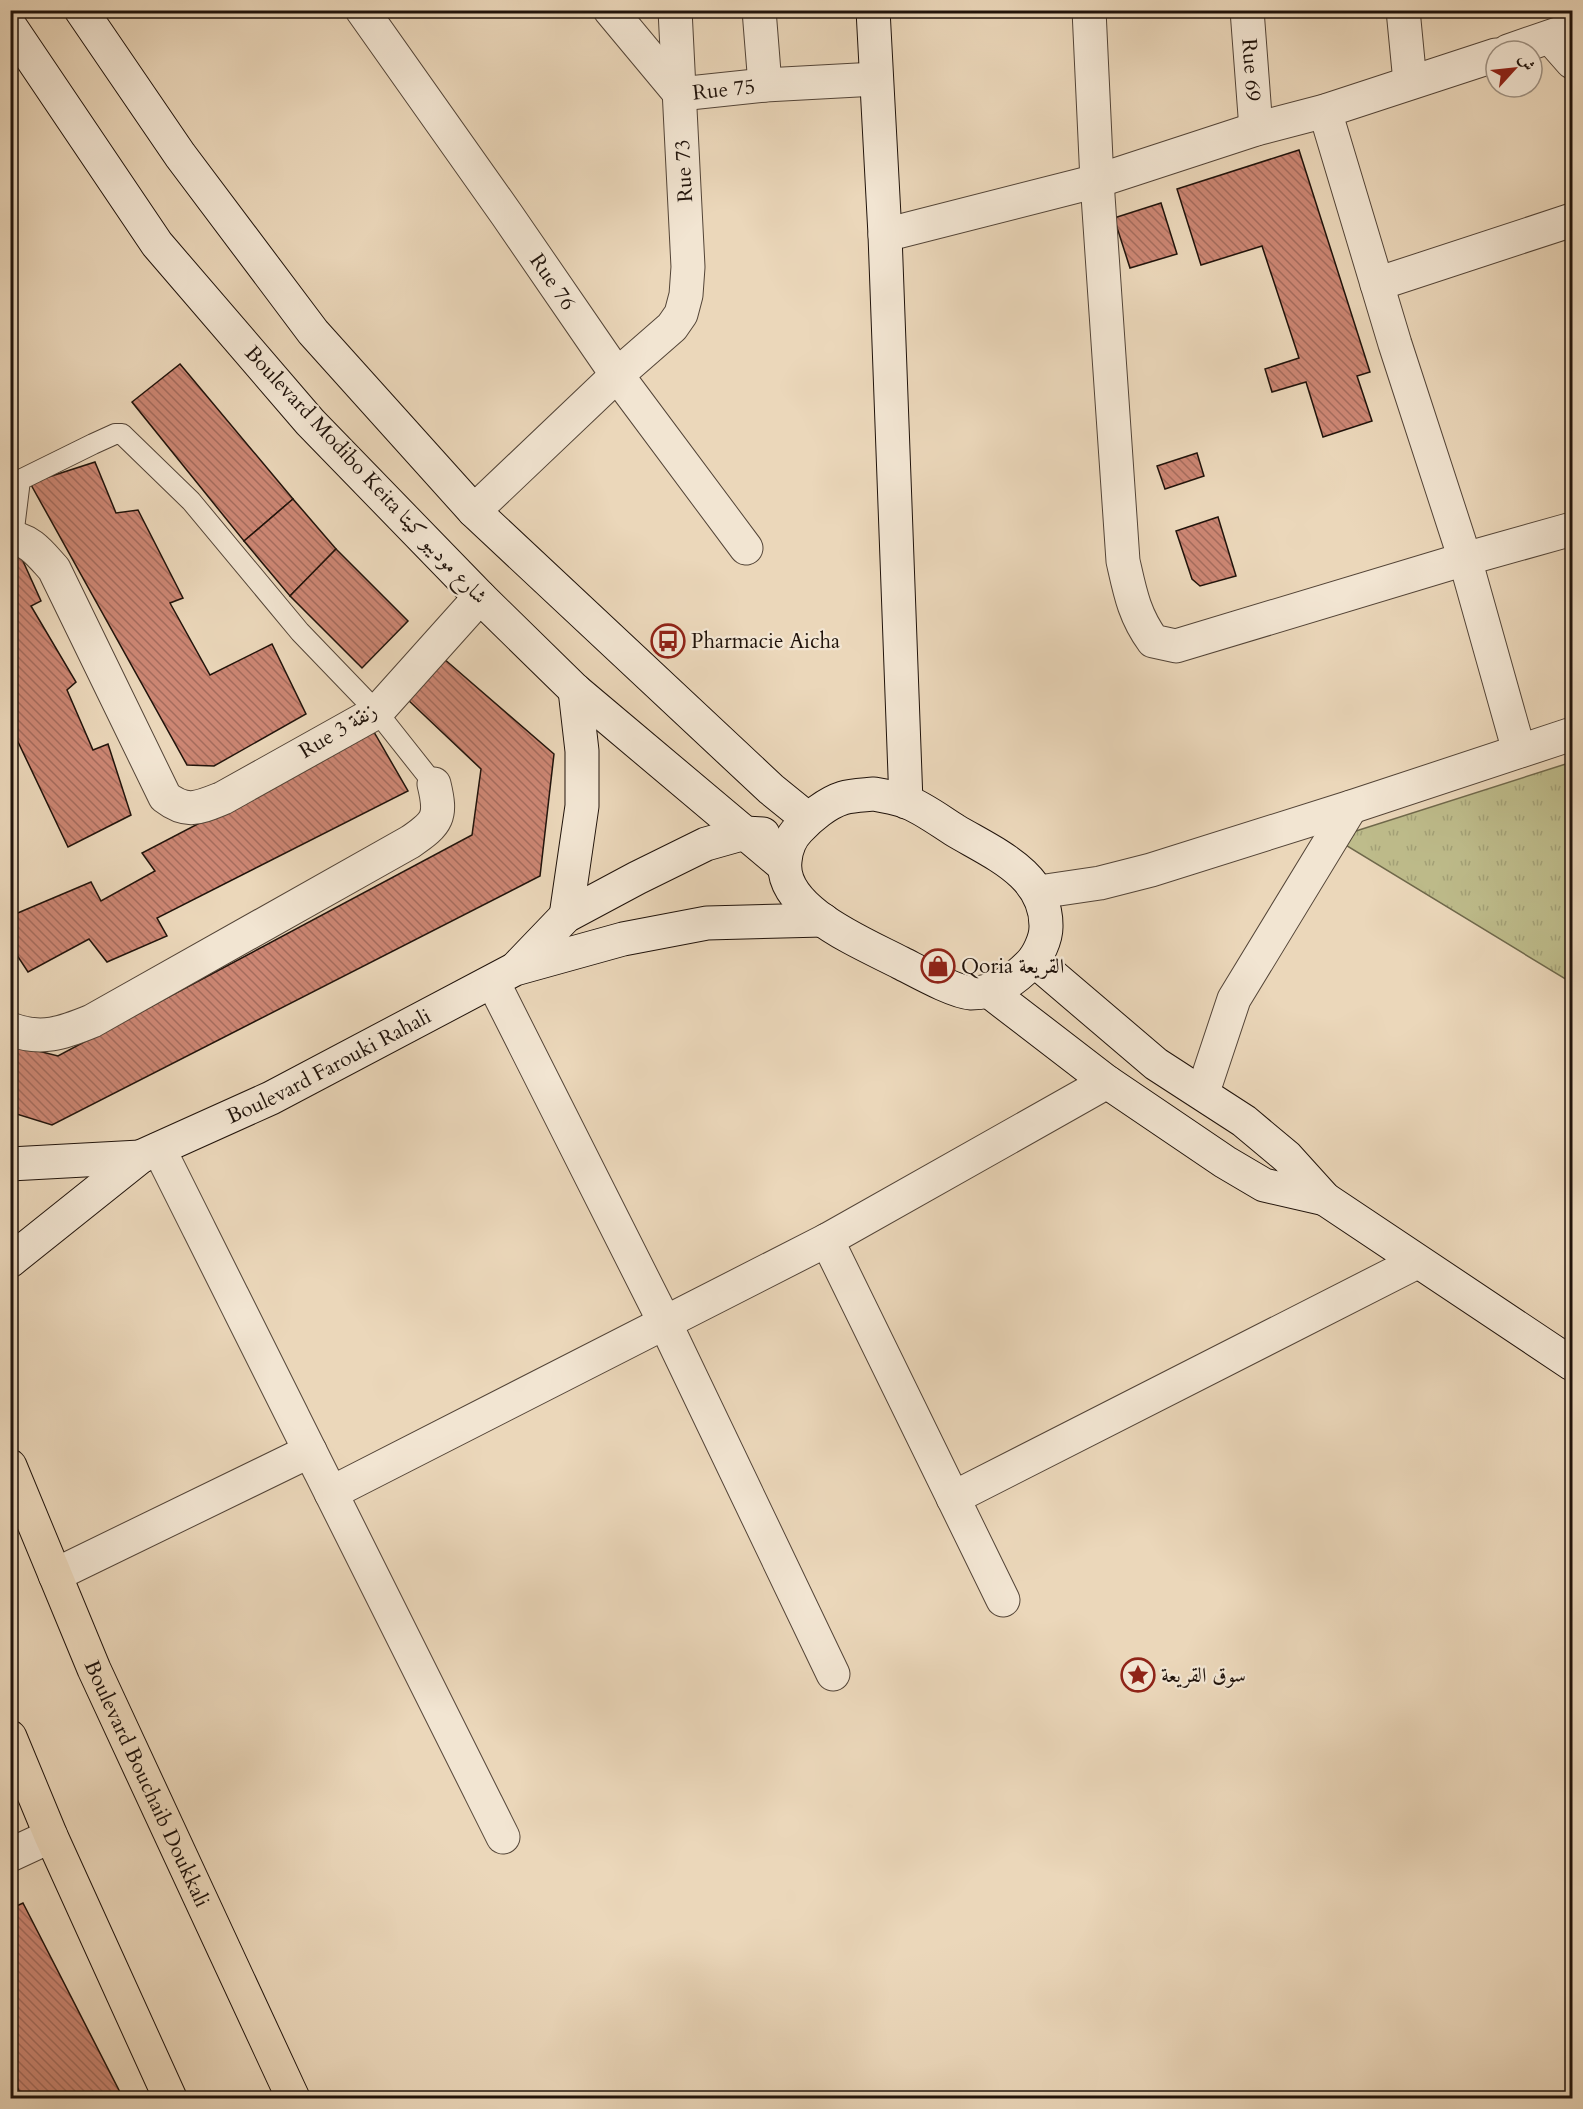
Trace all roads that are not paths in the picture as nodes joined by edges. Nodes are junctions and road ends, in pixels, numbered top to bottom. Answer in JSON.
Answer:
{"nodes":[{"id":1,"x":81,"y":10,"type":"edge"},
{"id":2,"x":362,"y":10,"type":"edge"},
{"id":3,"x":610,"y":10,"type":"edge"},
{"id":4,"x":675,"y":10,"type":"edge"},
{"id":5,"x":759,"y":10,"type":"edge"},
{"id":6,"x":873,"y":10,"type":"edge"},
{"id":7,"x":1089,"y":10,"type":"edge"},
{"id":8,"x":1247,"y":10,"type":"edge"},
{"id":9,"x":1403,"y":10,"type":"edge"},
{"id":10,"x":10,"y":26,"type":"edge"},
{"id":11,"x":1561,"y":33,"type":"edge"},
{"id":12,"x":1543,"y":39,"type":"edge"},
{"id":13,"x":1484,"y":59,"type":"edge"},
{"id":14,"x":1572,"y":62,"type":"edge"},
{"id":15,"x":876,"y":79,"type":"junction"},
{"id":16,"x":1410,"y":82,"type":"junction"},
{"id":17,"x":765,"y":85,"type":"junction"},
{"id":18,"x":680,"y":94,"type":"junction"},
{"id":19,"x":1325,"y":111,"type":"junction"},
{"id":20,"x":1256,"y":129,"type":"junction"},
{"id":21,"x":1097,"y":181,"type":"junction"},
{"id":22,"x":1572,"y":220,"type":"edge"},
{"id":23,"x":885,"y":235,"type":"junction"},
{"id":24,"x":1377,"y":284,"type":"junction"},
{"id":25,"x":617,"y":375,"type":"junction"},
{"id":26,"x":474,"y":511,"type":"junction"},
{"id":27,"x":1572,"y":529,"type":"edge"},
{"id":28,"x":12,"y":537,"type":"edge"},
{"id":29,"x":746,"y":548,"type":"dead end"},
{"id":30,"x":1465,"y":559,"type":"junction"},
{"id":31,"x":480,"y":597,"type":"junction"},
{"id":32,"x":575,"y":690,"type":"junction"},
{"id":33,"x":377,"y":712,"type":"junction"},
{"id":34,"x":1572,"y":734,"type":"edge"},
{"id":35,"x":1519,"y":751,"type":"junction"},
{"id":36,"x":434,"y":784,"type":"joint"},
{"id":37,"x":906,"y":802,"type":"junction"},
{"id":38,"x":1351,"y":807,"type":"junction"},
{"id":39,"x":801,"y":826,"type":"junction"},
{"id":40,"x":745,"y":834,"type":"junction"},
{"id":41,"x":784,"y":866,"type":"junction"},
{"id":42,"x":1039,"y":892,"type":"junction"},
{"id":43,"x":566,"y":916,"type":"junction"},
{"id":44,"x":823,"y":920,"type":"junction"},
{"id":45,"x":1034,"y":960,"type":"junction"},
{"id":46,"x":504,"y":975,"type":"junction"},
{"id":47,"x":990,"y":992,"type":"junction"},
{"id":48,"x":10,"y":1029,"type":"edge"},
{"id":49,"x":1107,"y":1082,"type":"junction"},
{"id":50,"x":1203,"y":1092,"type":"junction"},
{"id":51,"x":149,"y":1153,"type":"junction"},
{"id":52,"x":10,"y":1164,"type":"edge"},
{"id":53,"x":1325,"y":1199,"type":"junction"},
{"id":54,"x":827,"y":1240,"type":"junction"},
{"id":55,"x":10,"y":1261,"type":"edge"},
{"id":56,"x":1417,"y":1262,"type":"junction"},
{"id":57,"x":665,"y":1323,"type":"junction"},
{"id":58,"x":1572,"y":1364,"type":"edge"},
{"id":59,"x":310,"y":1451,"type":"junction"},
{"id":60,"x":10,"y":1466,"type":"edge"},
{"id":61,"x":331,"y":1493,"type":"junction"},
{"id":62,"x":953,"y":1498,"type":"junction"},
{"id":63,"x":56,"y":1575,"type":"junction"},
{"id":64,"x":1003,"y":1600,"type":"dead end"},
{"id":65,"x":832,"y":1674,"type":"dead end"},
{"id":66,"x":10,"y":1737,"type":"edge"},
{"id":67,"x":51,"y":1836,"type":"junction"},
{"id":68,"x":503,"y":1836,"type":"dead end"},
{"id":69,"x":10,"y":1855,"type":"edge"},
{"id":70,"x":170,"y":2098,"type":"edge"},
{"id":71,"x":293,"y":2098,"type":"edge"}],
"edges":[{"from":1,"to":26,"type":"street"},
{"from":2,"to":25,"type":"street","name":"Rue 76"},
{"from":3,"to":18,"type":"street","name":"Rue 75"},
{"from":4,"to":18,"type":"street","name":"Rue 73"},
{"from":5,"to":17,"type":"street"},
{"from":6,"to":15,"type":"street"},
{"from":7,"to":21,"type":"street"},
{"from":8,"to":20,"type":"street","name":"Rue 69"},
{"from":9,"to":16,"type":"street"},
{"from":10,"to":31,"type":"street","name":"Boulevard Modibo Keita شارع موديبو كيتا"},
{"from":11,"to":12,"type":"street"},
{"from":11,"to":14,"type":"street"},
{"from":13,"to":16,"type":"street"},
{"from":15,"to":17,"type":"street","name":"Rue 75"},
{"from":15,"to":23,"type":"street"},
{"from":16,"to":19,"type":"street"},
{"from":17,"to":18,"type":"street","name":"Rue 75"},
{"from":18,"to":25,"type":"street","name":"Rue 73"},
{"from":19,"to":20,"type":"street"},
{"from":19,"to":24,"type":"street"},
{"from":20,"to":21,"type":"street"},
{"from":21,"to":23,"type":"street"},
{"from":21,"to":30,"type":"street"},
{"from":22,"to":24,"type":"street"},
{"from":23,"to":37,"type":"street"},
{"from":24,"to":30,"type":"street"},
{"from":25,"to":26,"type":"street"},
{"from":25,"to":29,"type":"street","name":"Rue 76"},
{"from":26,"to":39,"type":"street"},
{"from":27,"to":30,"type":"street"},
{"from":28,"to":33,"type":"lane"},
{"from":28,"to":33,"type":"street","name":"Rue 3 زنقة"},
{"from":30,"to":35,"type":"street"},
{"from":31,"to":32,"type":"street","name":"Boulevard Modibo Keita شارع موديبو كيتا"},
{"from":31,"to":33,"type":"street","name":"Rue 3 زنقة"},
{"from":32,"to":40,"type":"street","name":"Boulevard Modibo Keita شارع موديبو كيتا"},
{"from":32,"to":43,"type":"street"},
{"from":33,"to":36,"type":"lane"},
{"from":34,"to":35,"type":"street"},
{"from":35,"to":38,"type":"street"},
{"from":36,"to":48,"type":"street"},
{"from":37,"to":39,"type":"street"},
{"from":37,"to":42,"type":"street"},
{"from":38,"to":42,"type":"street"},
{"from":38,"to":50,"type":"street"},
{"from":39,"to":40,"type":"street","name":"Boulevard Farouki Rahali"},
{"from":39,"to":41,"type":"street"},
{"from":40,"to":41,"type":"street","name":"Boulevard Modibo Keita شارع موديبو كيتا"},
{"from":40,"to":43,"type":"street","name":"Boulevard Farouki Rahali"},
{"from":41,"to":44,"type":"street"},
{"from":42,"to":45,"type":"street"},
{"from":43,"to":46,"type":"street","name":"Boulevard Farouki Rahali"},
{"from":44,"to":46,"type":"street","name":"Boulevard Farouki Rahali"},
{"from":44,"to":47,"type":"street"},
{"from":45,"to":47,"type":"street"},
{"from":45,"to":50,"type":"street"},
{"from":46,"to":51,"type":"street","name":"Boulevard Farouki Rahali"},
{"from":46,"to":57,"type":"street"},
{"from":47,"to":49,"type":"street"},
{"from":49,"to":53,"type":"street"},
{"from":49,"to":54,"type":"street"},
{"from":50,"to":53,"type":"street"},
{"from":51,"to":52,"type":"street","name":"Boulevard Farouki Rahali"},
{"from":51,"to":55,"type":"street","name":"Boulevard Farouki Rahali"},
{"from":51,"to":59,"type":"street"},
{"from":53,"to":56,"type":"street"},
{"from":54,"to":57,"type":"street"},
{"from":54,"to":62,"type":"street"},
{"from":56,"to":58,"type":"street"},
{"from":56,"to":62,"type":"street"},
{"from":57,"to":61,"type":"street"},
{"from":57,"to":65,"type":"street"},
{"from":59,"to":61,"type":"street"},
{"from":59,"to":63,"type":"street"},
{"from":60,"to":63,"type":"main road","name":"Boulevard Bouchaib Doukkali"},
{"from":61,"to":68,"type":"street"},
{"from":62,"to":64,"type":"street"},
{"from":63,"to":71,"type":"main road","name":"Boulevard Bouchaib Doukkali"},
{"from":66,"to":67,"type":"main road"},
{"from":67,"to":69,"type":"street"},
{"from":67,"to":70,"type":"main road"}]}
